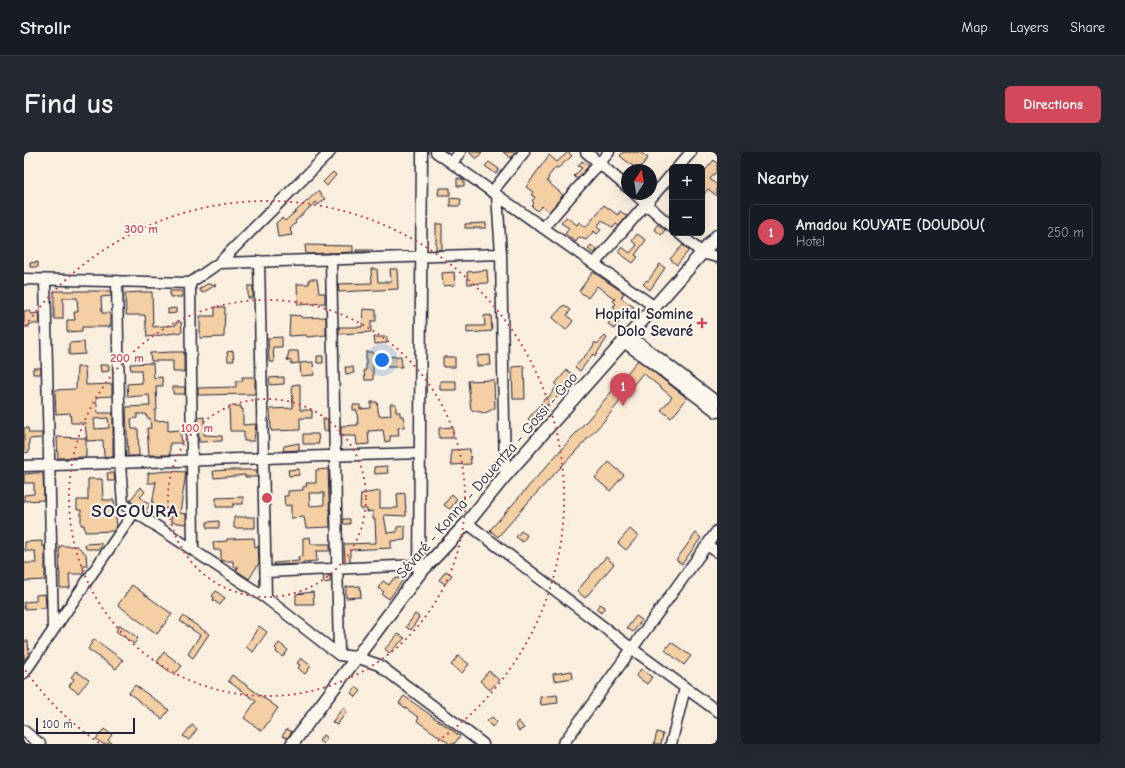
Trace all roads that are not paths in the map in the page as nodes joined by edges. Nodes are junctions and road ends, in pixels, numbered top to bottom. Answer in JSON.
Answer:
{"nodes":[{"id":1,"x":330,"y":152,"type":"edge"},
{"id":2,"x":422,"y":152,"type":"edge"},
{"id":3,"x":436,"y":152,"type":"edge"},
{"id":4,"x":460,"y":152,"type":"edge"},
{"id":5,"x":524,"y":152,"type":"edge"},
{"id":6,"x":586,"y":152,"type":"edge"},
{"id":7,"x":609,"y":152,"type":"edge"},
{"id":8,"x":691,"y":152,"type":"edge"},
{"id":9,"x":452,"y":163,"type":"junction"},
{"id":10,"x":599,"y":163,"type":"junction"},
{"id":11,"x":681,"y":164,"type":"edge"},
{"id":12,"x":669,"y":177,"type":"edge"},
{"id":13,"x":621,"y":183,"type":"edge"},
{"id":14,"x":495,"y":194,"type":"junction"},
{"id":15,"x":641,"y":200,"type":"edge"},
{"id":16,"x":646,"y":204,"type":"junction"},
{"id":17,"x":669,"y":224,"type":"edge"},
{"id":18,"x":543,"y":228,"type":"junction"},
{"id":19,"x":682,"y":236,"type":"edge"},
{"id":20,"x":717,"y":236,"type":"edge"},
{"id":21,"x":702,"y":253,"type":"junction"},
{"id":22,"x":501,"y":254,"type":"junction"},
{"id":23,"x":421,"y":256,"type":"junction"},
{"id":24,"x":717,"y":257,"type":"edge"},
{"id":25,"x":331,"y":259,"type":"junction"},
{"id":26,"x":259,"y":261,"type":"junction"},
{"id":27,"x":219,"y":263,"type":"junction"},
{"id":28,"x":594,"y":264,"type":"junction"},
{"id":29,"x":24,"y":280,"type":"edge"},
{"id":30,"x":45,"y":280,"type":"junction"},
{"id":31,"x":117,"y":281,"type":"junction"},
{"id":32,"x":190,"y":283,"type":"junction"},
{"id":33,"x":655,"y":307,"type":"junction"},
{"id":34,"x":627,"y":339,"type":"junction"},
{"id":35,"x":717,"y":402,"type":"edge"},
{"id":36,"x":717,"y":412,"type":"edge"},
{"id":37,"x":419,"y":453,"type":"junction"},
{"id":38,"x":335,"y":455,"type":"junction"},
{"id":39,"x":263,"y":457,"type":"junction"},
{"id":40,"x":192,"y":460,"type":"junction"},
{"id":41,"x":120,"y":464,"type":"junction"},
{"id":42,"x":24,"y":466,"type":"edge"},
{"id":43,"x":49,"y":466,"type":"junction"},
{"id":44,"x":505,"y":476,"type":"junction"},
{"id":45,"x":135,"y":511,"type":"junction"},
{"id":46,"x":467,"y":523,"type":"junction"},
{"id":47,"x":717,"y":531,"type":"edge"},
{"id":48,"x":707,"y":545,"type":"junction"},
{"id":49,"x":193,"y":549,"type":"junction"},
{"id":50,"x":717,"y":552,"type":"edge"},
{"id":51,"x":337,"y":569,"type":"junction"},
{"id":52,"x":419,"y":569,"type":"junction"},
{"id":53,"x":266,"y":572,"type":"junction"},
{"id":54,"x":266,"y":598,"type":"junction"},
{"id":55,"x":53,"y":629,"type":"junction"},
{"id":56,"x":631,"y":648,"type":"junction"},
{"id":57,"x":339,"y":655,"type":"junction"},
{"id":58,"x":356,"y":657,"type":"junction"},
{"id":59,"x":24,"y":673,"type":"edge"},
{"id":60,"x":685,"y":688,"type":"junction"},
{"id":61,"x":717,"y":711,"type":"edge"},
{"id":62,"x":24,"y":731,"type":"edge"},
{"id":63,"x":40,"y":744,"type":"edge"},
{"id":64,"x":292,"y":744,"type":"edge"},
{"id":65,"x":483,"y":744,"type":"edge"},
{"id":66,"x":563,"y":744,"type":"edge"},
{"id":67,"x":671,"y":744,"type":"edge"}],
"edges":[{"from":1,"to":27,"type":"street"},
{"from":2,"to":23,"type":"street"},
{"from":3,"to":9,"type":"street"},
{"from":4,"to":9,"type":"street"},
{"from":5,"to":14,"type":"street"},
{"from":6,"to":10,"type":"street"},
{"from":7,"to":10,"type":"street"},
{"from":8,"to":11,"type":"street"},
{"from":9,"to":14,"type":"street"},
{"from":10,"to":13,"type":"street"},
{"from":10,"to":18,"type":"street"},
{"from":12,"to":16,"type":"street"},
{"from":14,"to":18,"type":"street"},
{"from":14,"to":22,"type":"street"},
{"from":15,"to":16,"type":"street"},
{"from":16,"to":17,"type":"street"},
{"from":16,"to":28,"type":"street"},
{"from":18,"to":28,"type":"street"},
{"from":19,"to":21,"type":"street"},
{"from":20,"to":21,"type":"main road","name":"Sévaré - Konna - Douentza - Gossi - Gao"},
{"from":21,"to":24,"type":"street"},
{"from":21,"to":33,"type":"main road","name":"Sévaré - Konna - Douentza - Gossi - Gao"},
{"from":22,"to":23,"type":"street"},
{"from":22,"to":44,"type":"street"},
{"from":23,"to":25,"type":"street"},
{"from":23,"to":37,"type":"street"},
{"from":25,"to":26,"type":"street"},
{"from":25,"to":38,"type":"street"},
{"from":26,"to":27,"type":"street"},
{"from":26,"to":39,"type":"street"},
{"from":27,"to":32,"type":"street"},
{"from":28,"to":33,"type":"street"},
{"from":29,"to":30,"type":"street"},
{"from":30,"to":31,"type":"street"},
{"from":30,"to":43,"type":"street"},
{"from":31,"to":32,"type":"street"},
{"from":31,"to":41,"type":"street"},
{"from":32,"to":40,"type":"street"},
{"from":33,"to":34,"type":"main road","name":"Sévaré - Konna - Douentza - Gossi - Gao"},
{"from":34,"to":35,"type":"street"},
{"from":34,"to":36,"type":"street"},
{"from":34,"to":44,"type":"main road","name":"Sévaré - Konna - Douentza - Gossi - Gao"},
{"from":37,"to":38,"type":"street"},
{"from":37,"to":52,"type":"street"},
{"from":38,"to":39,"type":"street"},
{"from":38,"to":51,"type":"street"},
{"from":39,"to":40,"type":"street"},
{"from":39,"to":53,"type":"street"},
{"from":40,"to":41,"type":"street"},
{"from":40,"to":49,"type":"street"},
{"from":41,"to":43,"type":"street"},
{"from":41,"to":45,"type":"street"},
{"from":42,"to":43,"type":"street"},
{"from":43,"to":55,"type":"street"},
{"from":44,"to":46,"type":"main road","name":"Sévaré - Konna - Douentza - Gossi - Gao"},
{"from":45,"to":49,"type":"street"},
{"from":45,"to":55,"type":"street"},
{"from":46,"to":52,"type":"main road","name":"Sévaré - Konna - Douentza - Gossi - Gao"},
{"from":46,"to":56,"type":"street"},
{"from":47,"to":48,"type":"street"},
{"from":48,"to":50,"type":"street"},
{"from":48,"to":56,"type":"street"},
{"from":49,"to":54,"type":"street"},
{"from":51,"to":52,"type":"street"},
{"from":51,"to":53,"type":"street"},
{"from":51,"to":57,"type":"street"},
{"from":52,"to":58,"type":"main road","name":"Sévaré - Konna - Douentza - Gossi - Gao"},
{"from":53,"to":54,"type":"street"},
{"from":54,"to":57,"type":"street"},
{"from":55,"to":59,"type":"street"},
{"from":56,"to":60,"type":"street"},
{"from":56,"to":66,"type":"street"},
{"from":57,"to":58,"type":"street"},
{"from":58,"to":64,"type":"main road","name":"Sévaré - Konna - Douentza - Gossi - Gao"},
{"from":58,"to":65,"type":"street"},
{"from":60,"to":61,"type":"street"},
{"from":60,"to":67,"type":"street"},
{"from":62,"to":63,"type":"street"}]}
